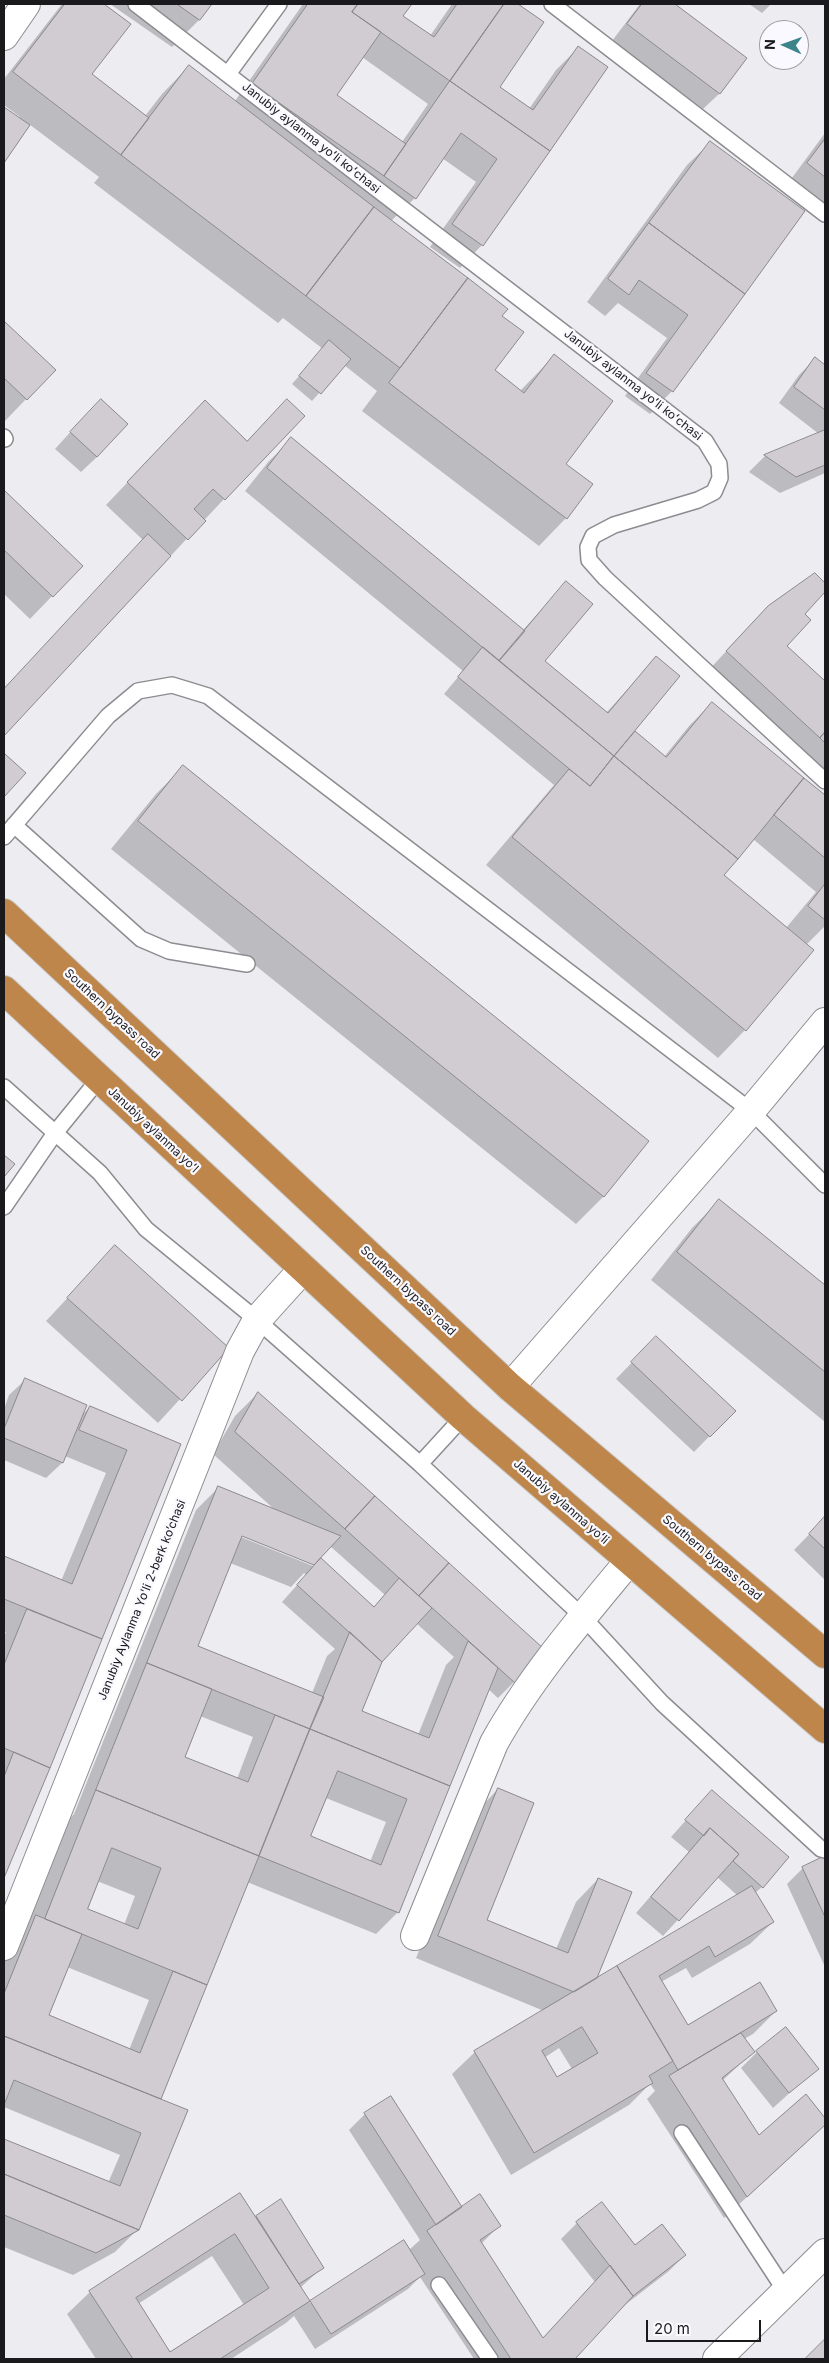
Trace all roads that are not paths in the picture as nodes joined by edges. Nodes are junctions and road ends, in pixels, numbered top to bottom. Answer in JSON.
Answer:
{"nodes":[{"id":1,"x":26,"y":4,"type":"edge"},
{"id":2,"x":136,"y":4,"type":"edge"},
{"id":3,"x":279,"y":4,"type":"edge"},
{"id":4,"x":552,"y":4,"type":"edge"},
{"id":5,"x":4,"y":36,"type":"edge"},
{"id":6,"x":228,"y":74,"type":"junction"},
{"id":7,"x":825,"y":214,"type":"edge"},
{"id":8,"x":825,"y":781,"type":"edge"},
{"id":9,"x":14,"y":825,"type":"junction"},
{"id":10,"x":4,"y":837,"type":"edge"},
{"id":11,"x":4,"y":913,"type":"edge"},
{"id":12,"x":248,"y":964,"type":"dead end"},
{"id":13,"x":4,"y":990,"type":"edge"},
{"id":14,"x":825,"y":1022,"type":"edge"},
{"id":15,"x":99,"y":1079,"type":"junction"},
{"id":16,"x":4,"y":1087,"type":"edge"},
{"id":17,"x":751,"y":1111,"type":"junction"},
{"id":18,"x":55,"y":1133,"type":"junction"},
{"id":19,"x":825,"y":1185,"type":"edge"},
{"id":20,"x":4,"y":1207,"type":"edge"},
{"id":21,"x":303,"y":1269,"type":"junction"},
{"id":22,"x":257,"y":1320,"type":"junction"},
{"id":23,"x":510,"y":1387,"type":"junction"},
{"id":24,"x":463,"y":1417,"type":"junction"},
{"id":25,"x":420,"y":1464,"type":"junction"},
{"id":26,"x":629,"y":1561,"type":"junction"},
{"id":27,"x":583,"y":1617,"type":"junction"},
{"id":28,"x":825,"y":1654,"type":"edge"},
{"id":29,"x":825,"y":1729,"type":"edge"},
{"id":30,"x":825,"y":1850,"type":"edge"},
{"id":31,"x":414,"y":1936,"type":"dead end"},
{"id":32,"x":4,"y":1946,"type":"edge"},
{"id":33,"x":682,"y":2133,"type":"dead end"},
{"id":34,"x":825,"y":2253,"type":"edge"},
{"id":35,"x":439,"y":2285,"type":"dead end"},
{"id":36,"x":786,"y":2292,"type":"junction"},
{"id":37,"x":490,"y":2359,"type":"edge"},
{"id":38,"x":717,"y":2359,"type":"edge"}],
"edges":[{"from":1,"to":5,"type":"street"},
{"from":2,"to":6,"type":"lane","name":"Janubiy aylanma yoʻli koʻchasi"},
{"from":3,"to":6,"type":"lane"},
{"from":4,"to":7,"type":"lane"},
{"from":6,"to":8,"type":"lane","name":"Janubiy aylanma yoʻli koʻchasi"},
{"from":9,"to":10,"type":"lane"},
{"from":9,"to":12,"type":"lane"},
{"from":9,"to":17,"type":"lane"},
{"from":11,"to":23,"type":"highway","name":"Southern bypass road"},
{"from":13,"to":15,"type":"highway","name":"Janubiy aylanma yoʻl"},
{"from":14,"to":17,"type":"street"},
{"from":15,"to":18,"type":"lane"},
{"from":15,"to":21,"type":"highway","name":"Janubiy aylanma yoʻl"},
{"from":16,"to":18,"type":"lane"},
{"from":17,"to":19,"type":"lane"},
{"from":17,"to":23,"type":"street"},
{"from":18,"to":20,"type":"lane"},
{"from":18,"to":22,"type":"lane"},
{"from":21,"to":22,"type":"street","name":"Janubiy Аylanma Yo'li 2-berk koʼchasi"},
{"from":21,"to":24,"type":"highway","name":"Janubiy aylanma yoʻli"},
{"from":22,"to":25,"type":"lane"},
{"from":22,"to":32,"type":"street","name":"Janubiy Аylanma Yo'li 2-berk koʼchasi"},
{"from":23,"to":28,"type":"highway","name":"Southern bypass road"},
{"from":24,"to":25,"type":"lane"},
{"from":24,"to":26,"type":"highway","name":"Janubiy aylanma yoʻli"},
{"from":25,"to":27,"type":"lane"},
{"from":26,"to":27,"type":"street"},
{"from":26,"to":29,"type":"highway","name":"Janubiy aylanma yoʻli"},
{"from":27,"to":30,"type":"lane"},
{"from":27,"to":31,"type":"street"},
{"from":33,"to":36,"type":"lane"},
{"from":34,"to":36,"type":"street"},
{"from":35,"to":37,"type":"lane"},
{"from":36,"to":38,"type":"street"}]}
